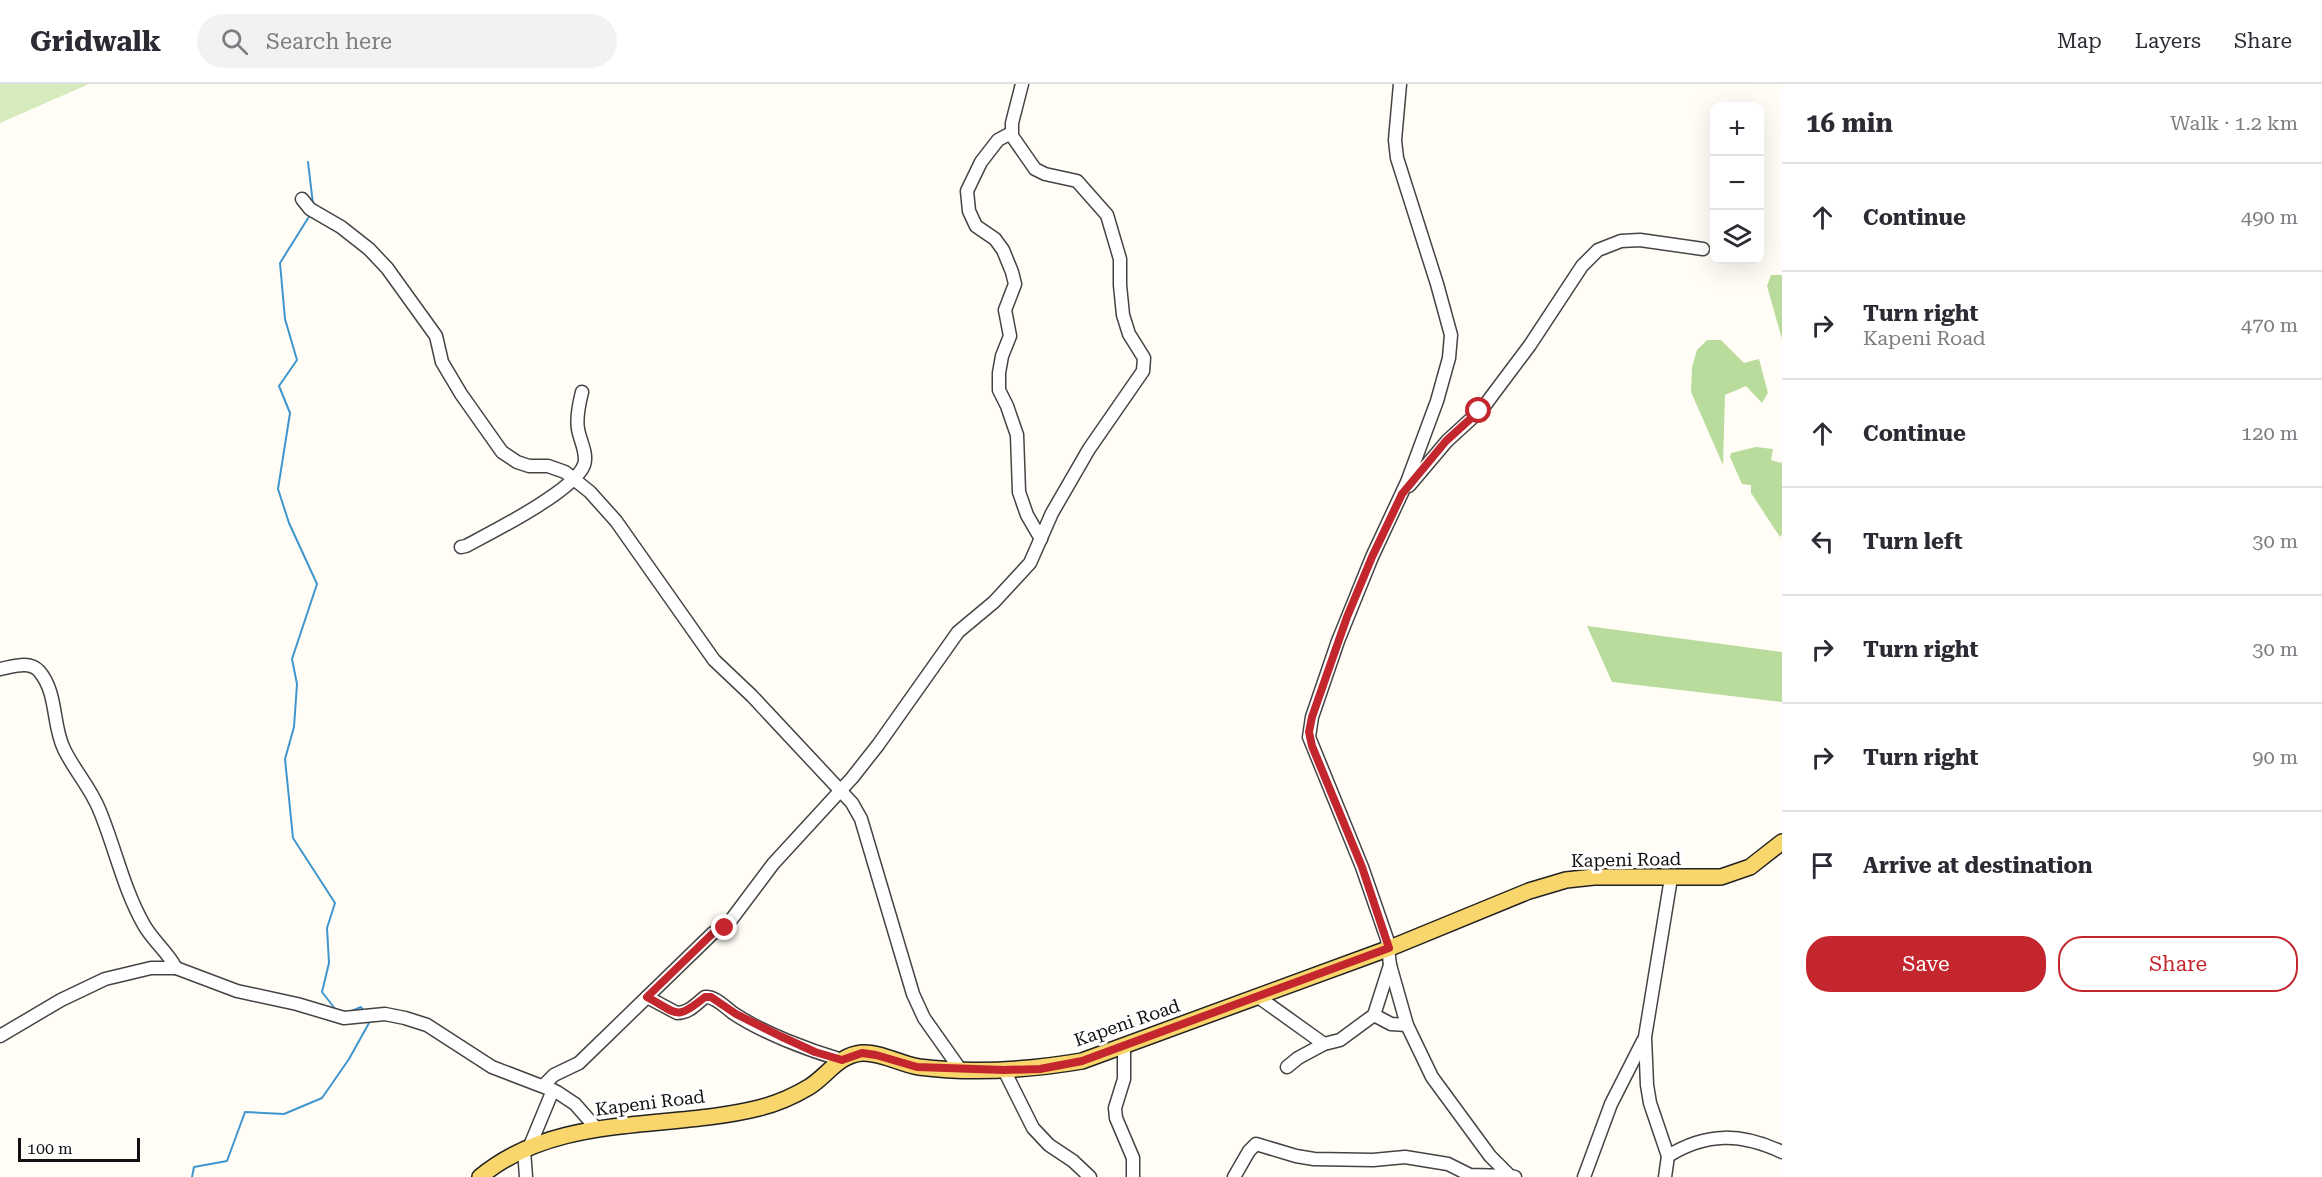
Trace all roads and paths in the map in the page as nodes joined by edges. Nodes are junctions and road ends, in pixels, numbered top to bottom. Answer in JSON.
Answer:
{"nodes":[{"id":1,"x":1022,"y":84,"type":"edge"},
{"id":2,"x":1400,"y":84,"type":"edge"},
{"id":3,"x":1011,"y":133,"type":"junction"},
{"id":4,"x":302,"y":199,"type":"dead end"},
{"id":5,"x":1703,"y":249,"type":"dead end"},
{"id":6,"x":582,"y":392,"type":"dead end"},
{"id":7,"x":575,"y":479,"type":"junction"},
{"id":8,"x":1402,"y":494,"type":"junction"},
{"id":9,"x":1041,"y":539,"type":"junction"},
{"id":10,"x":461,"y":547,"type":"dead end"},
{"id":11,"x":0,"y":669,"type":"edge"},
{"id":12,"x":840,"y":789,"type":"junction"},
{"id":13,"x":1782,"y":842,"type":"edge"},
{"id":14,"x":1671,"y":878,"type":"junction"},
{"id":15,"x":1389,"y":948,"type":"junction"},
{"id":16,"x":1390,"y":965,"type":"junction"},
{"id":17,"x":176,"y":968,"type":"junction"},
{"id":18,"x":1257,"y":996,"type":"junction"},
{"id":19,"x":647,"y":997,"type":"junction"},
{"id":20,"x":1374,"y":1015,"type":"junction"},
{"id":21,"x":1407,"y":1025,"type":"junction"},
{"id":22,"x":0,"y":1036,"type":"edge"},
{"id":23,"x":1645,"y":1037,"type":"junction"},
{"id":24,"x":1324,"y":1044,"type":"junction"},
{"id":25,"x":1124,"y":1045,"type":"junction"},
{"id":26,"x":842,"y":1060,"type":"junction"},
{"id":27,"x":1287,"y":1067,"type":"dead end"},
{"id":28,"x":960,"y":1069,"type":"junction"},
{"id":29,"x":1004,"y":1070,"type":"junction"},
{"id":30,"x":548,"y":1088,"type":"junction"},
{"id":31,"x":597,"y":1129,"type":"junction"},
{"id":32,"x":526,"y":1149,"type":"junction"},
{"id":33,"x":1782,"y":1152,"type":"edge"},
{"id":34,"x":1668,"y":1156,"type":"junction"},
{"id":35,"x":480,"y":1177,"type":"edge"},
{"id":36,"x":526,"y":1177,"type":"edge"},
{"id":37,"x":1090,"y":1177,"type":"edge"},
{"id":38,"x":1133,"y":1177,"type":"edge"},
{"id":39,"x":1234,"y":1177,"type":"edge"},
{"id":40,"x":1513,"y":1177,"type":"edge"},
{"id":41,"x":1584,"y":1177,"type":"edge"},
{"id":42,"x":1665,"y":1177,"type":"edge"}],
"edges":[{"from":1,"to":3,"type":"street"},
{"from":2,"to":8,"type":"street"},
{"from":3,"to":9,"type":"street"},
{"from":3,"to":9,"type":"street"},
{"from":4,"to":7,"type":"street"},
{"from":5,"to":8,"type":"street"},
{"from":6,"to":7,"type":"street"},
{"from":7,"to":10,"type":"street"},
{"from":7,"to":12,"type":"street"},
{"from":8,"to":15,"type":"street"},
{"from":9,"to":12,"type":"street"},
{"from":11,"to":17,"type":"street"},
{"from":12,"to":19,"type":"street"},
{"from":12,"to":28,"type":"street"},
{"from":13,"to":14,"type":"main road","name":"Kapeni Road"},
{"from":14,"to":15,"type":"main road","name":"Kapeni Road"},
{"from":14,"to":23,"type":"street"},
{"from":15,"to":16,"type":"street"},
{"from":15,"to":18,"type":"main road","name":"Kapeni Road"},
{"from":16,"to":20,"type":"street"},
{"from":16,"to":21,"type":"street"},
{"from":17,"to":22,"type":"street"},
{"from":17,"to":30,"type":"street"},
{"from":18,"to":24,"type":"street"},
{"from":18,"to":25,"type":"main road","name":"Kapeni Road"},
{"from":19,"to":26,"type":"street"},
{"from":19,"to":30,"type":"street"},
{"from":20,"to":21,"type":"street"},
{"from":20,"to":24,"type":"street"},
{"from":21,"to":40,"type":"street"},
{"from":23,"to":34,"type":"street"},
{"from":23,"to":41,"type":"street"},
{"from":24,"to":27,"type":"street"},
{"from":25,"to":29,"type":"main road","name":"Kapeni Road"},
{"from":25,"to":38,"type":"street"},
{"from":26,"to":28,"type":"main road","name":"Kapeni Road"},
{"from":26,"to":31,"type":"main road","name":"Kapeni Road"},
{"from":28,"to":29,"type":"main road","name":"Kapeni Road"},
{"from":29,"to":37,"type":"street"},
{"from":30,"to":31,"type":"street"},
{"from":30,"to":32,"type":"street"},
{"from":31,"to":32,"type":"main road","name":"Kapeni Road"},
{"from":32,"to":35,"type":"main road","name":"Kapeni Road"},
{"from":32,"to":36,"type":"street"},
{"from":33,"to":34,"type":"street"},
{"from":34,"to":42,"type":"street"},
{"from":39,"to":40,"type":"street"}]}
